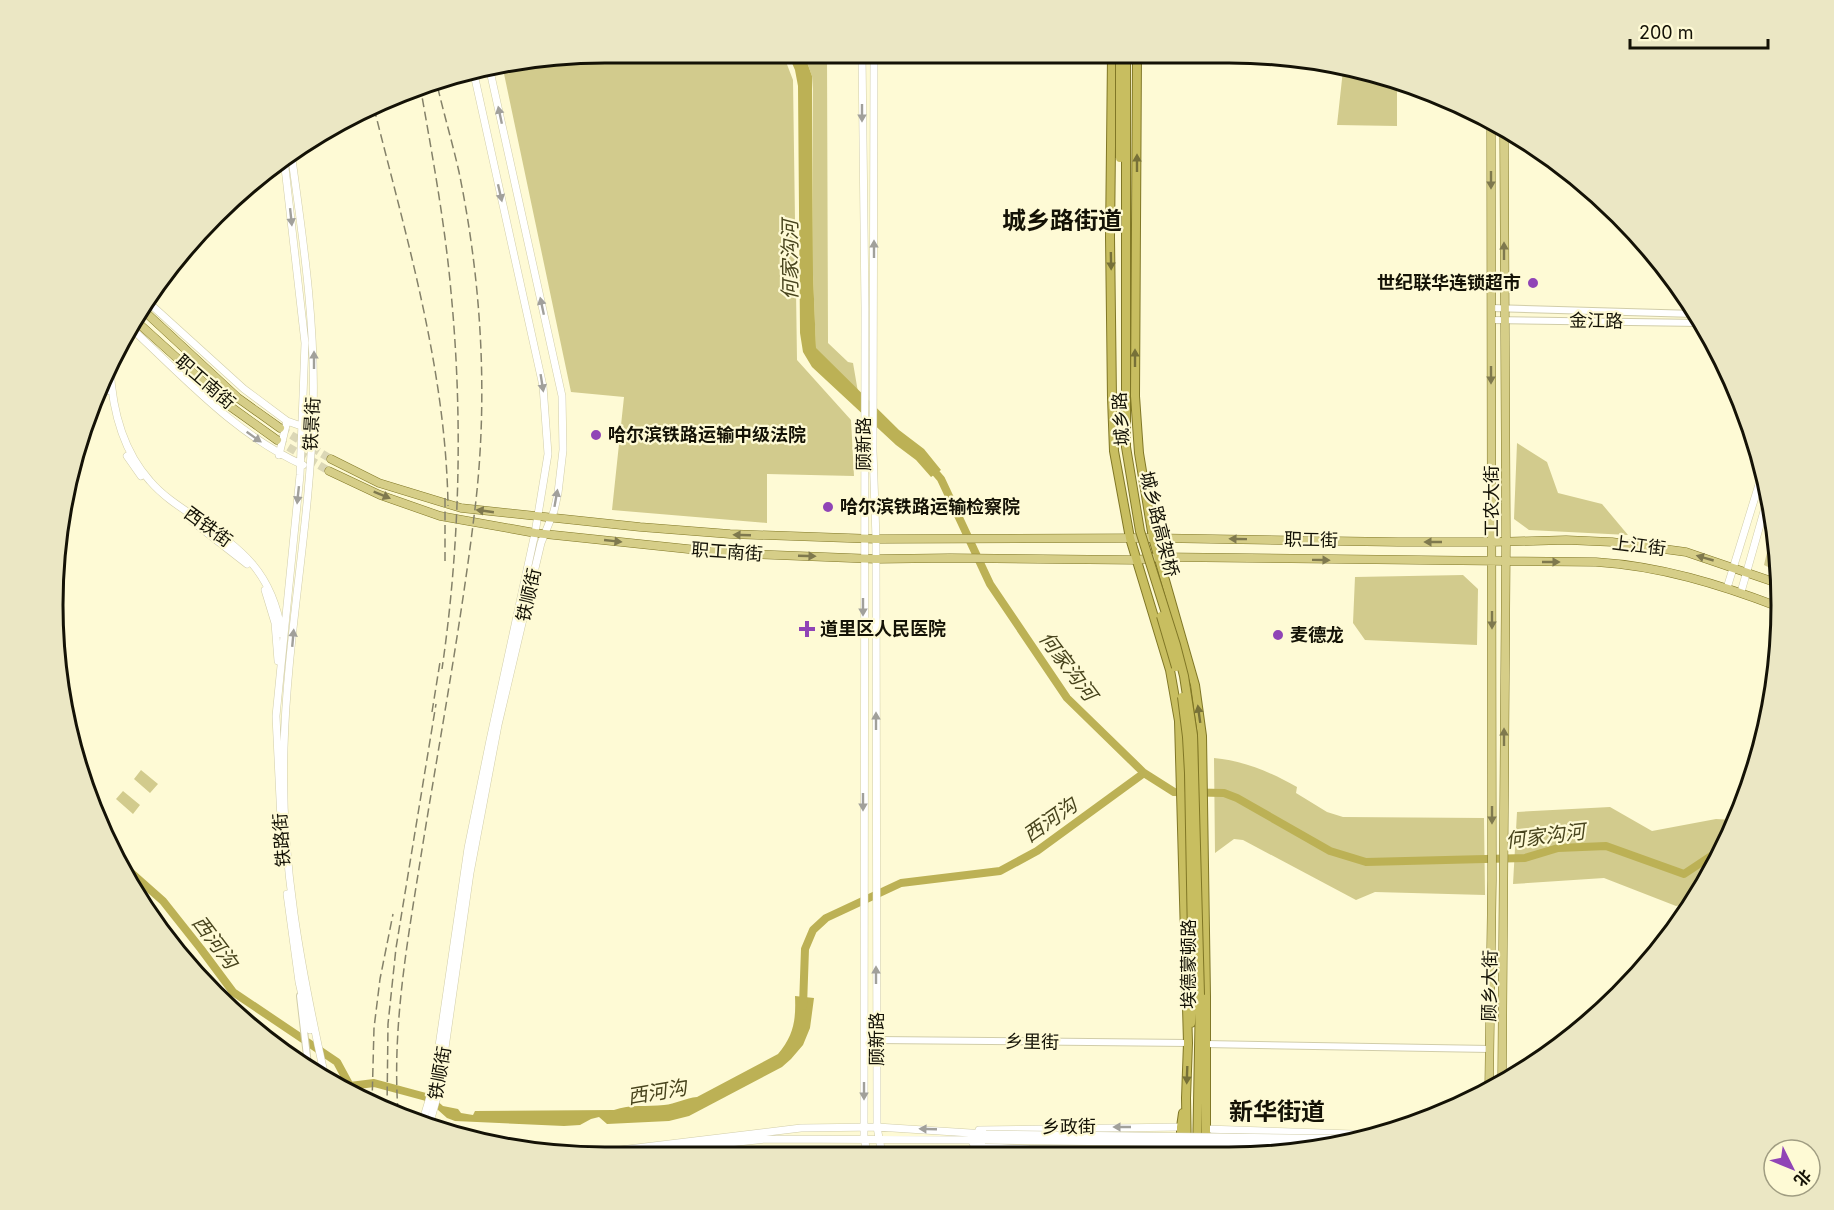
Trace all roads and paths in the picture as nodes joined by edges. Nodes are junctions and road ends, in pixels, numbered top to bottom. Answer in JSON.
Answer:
{"nodes":[{"id":1,"x":862,"y":63,"type":"edge"},
{"id":2,"x":874,"y":63,"type":"edge"},
{"id":3,"x":1112,"y":63,"type":"edge"},
{"id":4,"x":1120,"y":63,"type":"edge"},
{"id":5,"x":1126,"y":63,"type":"edge"},
{"id":6,"x":1137,"y":63,"type":"edge"},
{"id":7,"x":491,"y":75,"type":"edge"},
{"id":8,"x":475,"y":79,"type":"edge"},
{"id":9,"x":1491,"y":131,"type":"edge"},
{"id":10,"x":1504,"y":138,"type":"edge"},
{"id":11,"x":292,"y":162,"type":"edge"},
{"id":12,"x":285,"y":168,"type":"edge"},
{"id":13,"x":153,"y":306,"type":"edge"},
{"id":14,"x":1491,"y":308,"type":"junction"},
{"id":15,"x":1504,"y":309,"type":"junction"},
{"id":16,"x":148,"y":314,"type":"edge"},
{"id":17,"x":1686,"y":314,"type":"edge"},
{"id":18,"x":1491,"y":320,"type":"junction"},
{"id":19,"x":1505,"y":320,"type":"junction"},
{"id":20,"x":1691,"y":323,"type":"edge"},
{"id":21,"x":141,"y":326,"type":"edge"},
{"id":22,"x":137,"y":333,"type":"edge"},
{"id":23,"x":111,"y":383,"type":"edge"},
{"id":24,"x":108,"y":389,"type":"edge"},
{"id":25,"x":288,"y":421,"type":"junction"},
{"id":26,"x":303,"y":426,"type":"junction"},
{"id":27,"x":280,"y":428,"type":"tunnel mouth"},
{"id":28,"x":312,"y":430,"type":"junction"},
{"id":29,"x":277,"y":440,"type":"tunnel mouth"},
{"id":30,"x":279,"y":455,"type":"junction"},
{"id":31,"x":331,"y":459,"type":"tunnel mouth"},
{"id":32,"x":301,"y":464,"type":"junction"},
{"id":33,"x":309,"y":468,"type":"junction"},
{"id":34,"x":328,"y":471,"type":"tunnel mouth"},
{"id":35,"x":1758,"y":487,"type":"edge"},
{"id":36,"x":1763,"y":514,"type":"edge"},
{"id":37,"x":539,"y":516,"type":"junction"},
{"id":38,"x":552,"y":517,"type":"junction"},
{"id":39,"x":536,"y":533,"type":"junction"},
{"id":40,"x":546,"y":534,"type":"junction"},
{"id":41,"x":863,"y":538,"type":"junction"},
{"id":42,"x":1130,"y":538,"type":"junction"},
{"id":43,"x":1154,"y":538,"type":"junction"},
{"id":44,"x":876,"y":539,"type":"junction"},
{"id":45,"x":1492,"y":542,"type":"junction"},
{"id":46,"x":1506,"y":542,"type":"junction"},
{"id":47,"x":1159,"y":557,"type":"junction"},
{"id":48,"x":863,"y":559,"type":"junction"},
{"id":49,"x":876,"y":560,"type":"junction"},
{"id":50,"x":1137,"y":560,"type":"junction"},
{"id":51,"x":1492,"y":562,"type":"junction"},
{"id":52,"x":1506,"y":562,"type":"junction"},
{"id":53,"x":1734,"y":567,"type":"junction"},
{"id":54,"x":1747,"y":572,"type":"junction"},
{"id":55,"x":1770,"y":580,"type":"edge"},
{"id":56,"x":1727,"y":588,"type":"junction"},
{"id":57,"x":1741,"y":592,"type":"junction"},
{"id":58,"x":1771,"y":604,"type":"edge"},
{"id":59,"x":284,"y":644,"type":"junction"},
{"id":60,"x":279,"y":690,"type":"junction"},
{"id":61,"x":288,"y":696,"type":"junction"},
{"id":62,"x":1203,"y":772,"type":"joint"},
{"id":63,"x":1492,"y":880,"type":"joint"},
{"id":64,"x":1503,"y":880,"type":"joint"},
{"id":65,"x":298,"y":974,"type":"junction"},
{"id":66,"x":1197,"y":994,"type":"junction"},
{"id":67,"x":313,"y":1034,"type":"junction"},
{"id":68,"x":877,"y":1040,"type":"junction"},
{"id":69,"x":1202,"y":1042,"type":"junction"},
{"id":70,"x":1188,"y":1043,"type":"junction"},
{"id":71,"x":1490,"y":1049,"type":"junction"},
{"id":72,"x":306,"y":1058,"type":"edge"},
{"id":73,"x":319,"y":1060,"type":"junction"},
{"id":74,"x":320,"y":1065,"type":"edge"},
{"id":75,"x":321,"y":1066,"type":"edge"},
{"id":76,"x":1502,"y":1073,"type":"edge"},
{"id":77,"x":1489,"y":1080,"type":"edge"},
{"id":78,"x":436,"y":1089,"type":"junction"},
{"id":79,"x":1186,"y":1098,"type":"junction"},
{"id":80,"x":425,"y":1116,"type":"edge"},
{"id":81,"x":431,"y":1118,"type":"edge"},
{"id":82,"x":877,"y":1127,"type":"junction"},
{"id":83,"x":1181,"y":1127,"type":"junction"},
{"id":84,"x":864,"y":1128,"type":"junction"},
{"id":85,"x":1206,"y":1129,"type":"junction"},
{"id":86,"x":958,"y":1131,"type":"junction"},
{"id":87,"x":1348,"y":1134,"type":"edge"},
{"id":88,"x":765,"y":1136,"type":"junction"},
{"id":89,"x":986,"y":1137,"type":"junction"},
{"id":90,"x":864,"y":1139,"type":"junction"},
{"id":91,"x":878,"y":1139,"type":"junction"},
{"id":92,"x":956,"y":1139,"type":"junction"},
{"id":93,"x":1323,"y":1139,"type":"edge"},
{"id":94,"x":1284,"y":1144,"type":"edge"},
{"id":95,"x":655,"y":1147,"type":"edge"},
{"id":96,"x":682,"y":1147,"type":"edge"},
{"id":97,"x":866,"y":1147,"type":"edge"},
{"id":98,"x":880,"y":1147,"type":"edge"},
{"id":99,"x":992,"y":1147,"type":"edge"},
{"id":100,"x":1182,"y":1147,"type":"edge"},
{"id":101,"x":1183,"y":1147,"type":"edge"},
{"id":102,"x":1201,"y":1147,"type":"edge"},
{"id":103,"x":1202,"y":1147,"type":"edge"}],
"edges":[{"from":1,"to":41,"type":"main road","name":"顾新路","one_way":true},
{"from":44,"to":2,"type":"main road","name":"顾新路","one_way":true},
{"from":3,"to":42,"type":"highway","name":"城乡路","one_way":true},
{"from":4,"to":66,"type":"highway","name":"城乡路高架桥","bridge":true},
{"from":5,"to":66,"type":"highway","name":"城乡路高架桥","bridge":true},
{"from":43,"to":6,"type":"highway","name":"城乡路","one_way":true},
{"from":38,"to":7,"type":"main road","name":"铁顺街","one_way":true},
{"from":8,"to":37,"type":"main road","name":"铁顺街","one_way":true},
{"from":9,"to":14,"type":"main road","name":"工农大街","one_way":true},
{"from":15,"to":10,"type":"main road","name":"工农大街","one_way":true},
{"from":28,"to":11,"type":"main road","name":"铁景街","one_way":true},
{"from":12,"to":26,"type":"main road","name":"铁景街","one_way":true},
{"from":13,"to":25,"type":"main road"},
{"from":14,"to":15,"type":"street","name":"金江路"},
{"from":14,"to":18,"type":"main road","name":"工农大街"},
{"from":15,"to":17,"type":"street","name":"金江路"},
{"from":15,"to":19,"type":"main road","name":"工农大街"},
{"from":16,"to":27,"type":"main road","name":"职工南街"},
{"from":18,"to":19,"type":"street","name":"金江路"},
{"from":18,"to":45,"type":"main road","name":"工农大街","one_way":true},
{"from":19,"to":20,"type":"street","name":"金江路"},
{"from":19,"to":46,"type":"main road","name":"工农大街"},
{"from":21,"to":29,"type":"main road","name":"职工南街"},
{"from":22,"to":30,"type":"main road","one_way":true},
{"from":23,"to":59,"type":"main road","name":"西铁街"},
{"from":24,"to":60,"type":"main road","name":"西铁街"},
{"from":25,"to":26,"type":"main road"},
{"from":25,"to":30,"type":"main road"},
{"from":26,"to":28,"type":"main road"},
{"from":26,"to":32,"type":"main road","name":"铁景街"},
{"from":28,"to":33,"type":"main road","name":"铁景街"},
{"from":30,"to":32,"type":"main road"},
{"from":37,"to":31,"type":"main road","name":"职工南街","one_way":true},
{"from":32,"to":33,"type":"main road"},
{"from":32,"to":59,"type":"main road","name":"铁景街","one_way":true},
{"from":61,"to":33,"type":"main road","name":"铁景街","one_way":true},
{"from":34,"to":39,"type":"main road","name":"职工南街","one_way":true},
{"from":35,"to":53,"type":"main road"},
{"from":36,"to":54,"type":"main road"},
{"from":37,"to":38,"type":"main road","name":"职工南街"},
{"from":37,"to":39,"type":"main road","name":"铁顺街"},
{"from":38,"to":40,"type":"main road","name":"铁顺街"},
{"from":41,"to":38,"type":"main road","name":"职工南街","one_way":true},
{"from":39,"to":40,"type":"main road","name":"职工南街"},
{"from":39,"to":78,"type":"main road","name":"铁顺街"},
{"from":40,"to":48,"type":"main road","name":"职工南街","one_way":true},
{"from":40,"to":78,"type":"main road","name":"铁顺街"},
{"from":41,"to":44,"type":"main road","name":"职工南街"},
{"from":41,"to":48,"type":"main road","name":"顾新路"},
{"from":42,"to":43,"type":"main road","name":"职工街"},
{"from":42,"to":44,"type":"main road","name":"职工南街"},
{"from":42,"to":50,"type":"highway","name":"城乡路"},
{"from":45,"to":43,"type":"main road","name":"职工街","one_way":true},
{"from":43,"to":47,"type":"highway","name":"城乡路"},
{"from":44,"to":49,"type":"main road","name":"顾新路"},
{"from":45,"to":46,"type":"main road","name":"上江街"},
{"from":45,"to":51,"type":"main road","name":"工农大街"},
{"from":46,"to":52,"type":"main road","name":"工农大街"},
{"from":53,"to":46,"type":"main road","name":"上江街","one_way":true},
{"from":47,"to":50,"type":"main road","name":"职工街"},
{"from":47,"to":51,"type":"main road","name":"职工街","one_way":true},
{"from":62,"to":47,"type":"highway","name":"城乡路","one_way":true},
{"from":48,"to":49,"type":"main road","name":"职工南街"},
{"from":48,"to":84,"type":"main road","name":"顾新路","one_way":true},
{"from":49,"to":50,"type":"main road","name":"职工南街"},
{"from":68,"to":49,"type":"main road","name":"顾新路","one_way":true},
{"from":50,"to":70,"type":"highway","name":"埃德蒙顿路"},
{"from":51,"to":52,"type":"main road","name":"上江街"},
{"from":51,"to":63,"type":"main road","name":"工农大街","one_way":true},
{"from":52,"to":56,"type":"main road","name":"上江街","one_way":true},
{"from":64,"to":52,"type":"main road","name":"工农大街","one_way":true},
{"from":53,"to":54,"type":"main road","name":"上江街"},
{"from":53,"to":56,"type":"main road"},
{"from":54,"to":55,"type":"main road","name":"上江街"},
{"from":54,"to":57,"type":"main road"},
{"from":56,"to":57,"type":"main road","name":"上江街"},
{"from":57,"to":58,"type":"main road","name":"上江街"},
{"from":59,"to":60,"type":"main road","name":"铁路街"},
{"from":59,"to":61,"type":"main road","name":"西铁街"},
{"from":60,"to":65,"type":"main road","name":"铁路街"},
{"from":61,"to":67,"type":"main road","name":"铁路街"},
{"from":62,"to":69,"type":"highway","name":"埃德蒙顿路"},
{"from":63,"to":71,"type":"main road","name":"顾乡大街"},
{"from":64,"to":76,"type":"main road","name":"顾乡大街"},
{"from":65,"to":67,"type":"main road","name":"铁路街"},
{"from":65,"to":72,"type":"street"},
{"from":66,"to":69,"type":"highway","name":"埃德蒙顿路"},
{"from":66,"to":70,"type":"highway","name":"埃德蒙顿路"},
{"from":67,"to":73,"type":"main road"},
{"from":68,"to":70,"type":"street","name":"乡里街"},
{"from":68,"to":82,"type":"main road","name":"顾新路"},
{"from":69,"to":71,"type":"street"},
{"from":69,"to":85,"type":"highway","name":"埃德蒙顿路"},
{"from":69,"to":102,"type":"highway","name":"埃德蒙顿路"},
{"from":70,"to":79,"type":"highway","name":"埃德蒙顿路","one_way":true},
{"from":71,"to":77,"type":"main road","name":"顾乡大街"},
{"from":73,"to":74,"type":"main road"},
{"from":73,"to":75,"type":"main road"},
{"from":78,"to":80,"type":"main road","name":"铁顺街"},
{"from":78,"to":81,"type":"main road","name":"铁顺街"},
{"from":79,"to":83,"type":"highway"},
{"from":79,"to":101,"type":"highway","name":"埃德蒙顿路"},
{"from":82,"to":84,"type":"main road","name":"乡政街"},
{"from":86,"to":82,"type":"main road","name":"乡政街","one_way":true},
{"from":82,"to":91,"type":"main road","name":"顾新路"},
{"from":83,"to":86,"type":"main road","name":"乡政街","one_way":true},
{"from":83,"to":100,"type":"highway"},
{"from":84,"to":88,"type":"main road","name":"乡政街"},
{"from":84,"to":90,"type":"main road","name":"顾新路"},
{"from":85,"to":87,"type":"main road"},
{"from":85,"to":103,"type":"highway","name":"埃德蒙顿路"},
{"from":86,"to":89,"type":"main road","name":"乡政街"},
{"from":88,"to":90,"type":"main road","name":"乡政街"},
{"from":88,"to":95,"type":"main road"},
{"from":88,"to":96,"type":"main road"},
{"from":89,"to":92,"type":"main road","name":"乡政街"},
{"from":89,"to":93,"type":"main road","bridge":true},
{"from":89,"to":94,"type":"main road","bridge":true},
{"from":90,"to":91,"type":"main road","name":"乡政街"},
{"from":90,"to":97,"type":"main road","name":"顾新路"},
{"from":91,"to":92,"type":"main road","name":"乡政街"},
{"from":91,"to":98,"type":"main road","name":"顾新路"},
{"from":92,"to":99,"type":"main road","name":"乡政街"}]}
